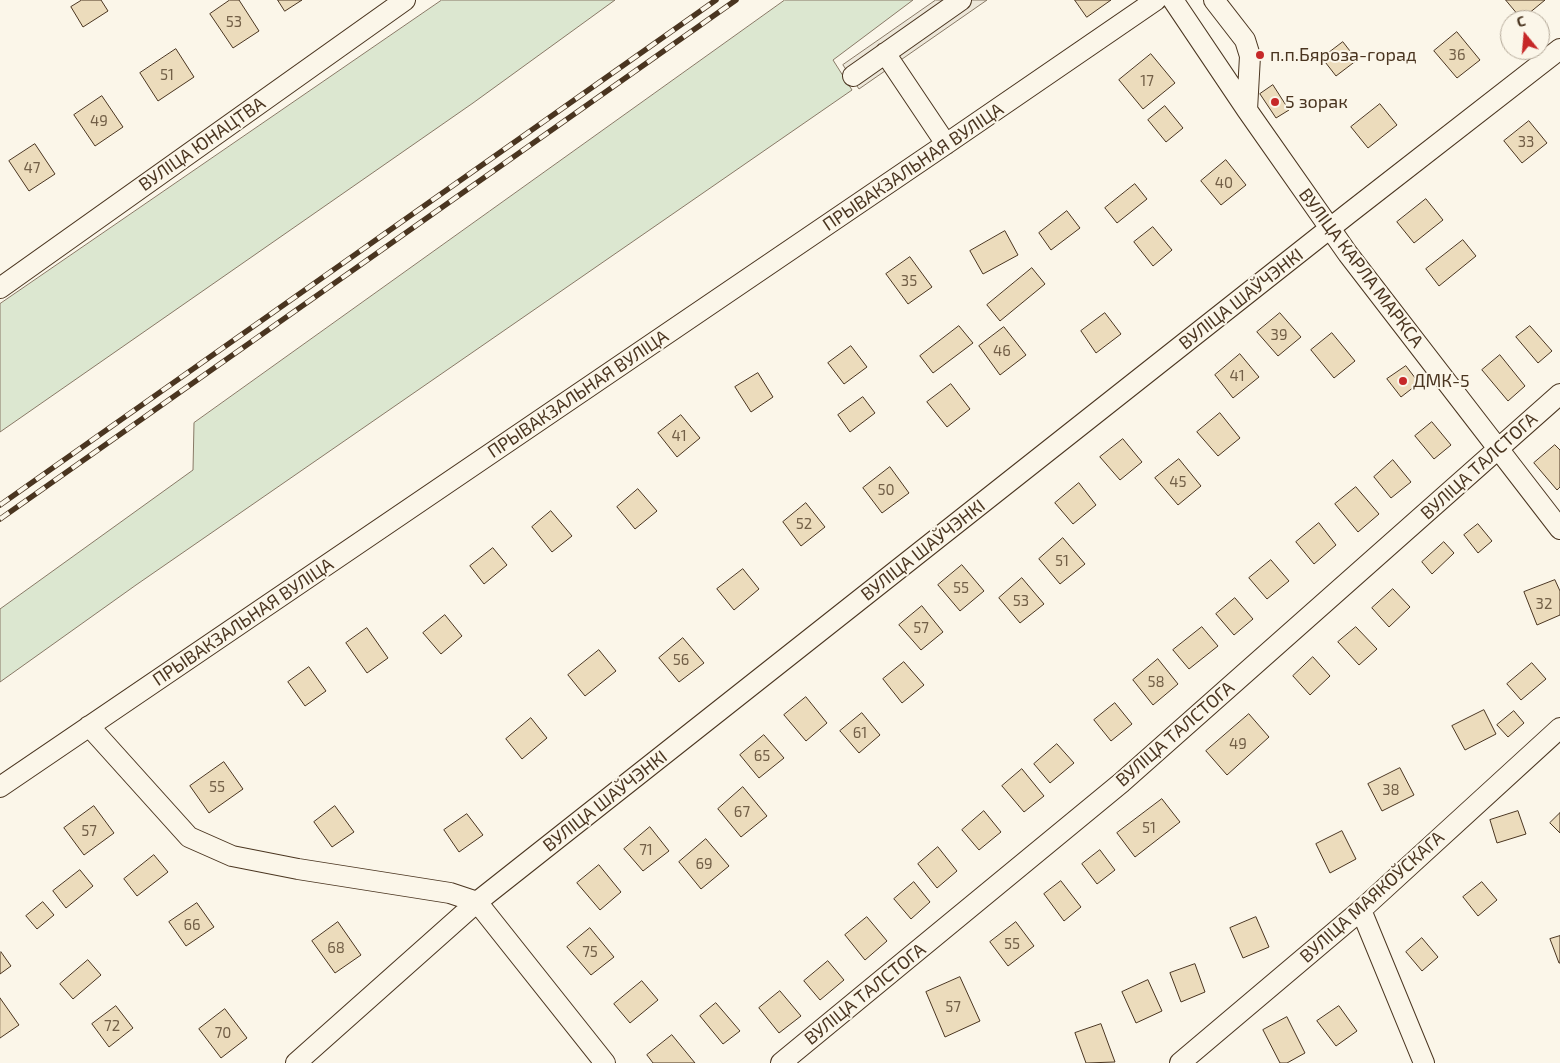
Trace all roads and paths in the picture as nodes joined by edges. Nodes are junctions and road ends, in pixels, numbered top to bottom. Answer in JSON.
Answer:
{"nodes":[{"id":1,"x":961,"y":0,"type":"edge"},
{"id":2,"x":1156,"y":0,"type":"edge"},
{"id":3,"x":1173,"y":0,"type":"edge"},
{"id":4,"x":1214,"y":0,"type":"edge"},
{"id":5,"x":392,"y":4,"type":"edge"},
{"id":6,"x":1560,"y":49,"type":"edge"},
{"id":7,"x":885,"y":53,"type":"junction"},
{"id":8,"x":853,"y":76,"type":"dead end"},
{"id":9,"x":1246,"y":110,"type":"junction"},
{"id":10,"x":946,"y":144,"type":"junction"},
{"id":11,"x":1330,"y":229,"type":"junction"},
{"id":12,"x":0,"y":288,"type":"edge"},
{"id":13,"x":1560,"y":394,"type":"edge"},
{"id":14,"x":1499,"y":448,"type":"junction"},
{"id":15,"x":1560,"y":529,"type":"edge"},
{"id":16,"x":89,"y":726,"type":"junction"},
{"id":17,"x":1560,"y":728,"type":"edge"},
{"id":18,"x":0,"y":787,"type":"edge"},
{"id":19,"x":477,"y":902,"type":"junction"},
{"id":20,"x":1361,"y":910,"type":"junction"},
{"id":21,"x":296,"y":1063,"type":"edge"},
{"id":22,"x":605,"y":1063,"type":"edge"},
{"id":23,"x":781,"y":1063,"type":"edge"},
{"id":24,"x":1180,"y":1063,"type":"edge"},
{"id":25,"x":1424,"y":1063,"type":"edge"}],
"edges":[{"from":1,"to":7,"type":"street"},
{"from":2,"to":10,"type":"street","name":"ПРЫВАКЗАЛЬНАЯ ВУЛІЦА"},
{"from":3,"to":9,"type":"street","name":"ВУЛІЦА КАРЛА МАРКСА"},
{"from":4,"to":9,"type":"street"},
{"from":5,"to":12,"type":"street","name":"ВУЛІЦА ЮНАЦТВА"},
{"from":6,"to":11,"type":"street","name":"ВУЛІЦА ШАЎЧЭНКІ"},
{"from":7,"to":8,"type":"street"},
{"from":7,"to":10,"type":"street"},
{"from":9,"to":11,"type":"street","name":"ВУЛІЦА КАРЛА МАРКСА"},
{"from":10,"to":16,"type":"street","name":"ПРЫВАКЗАЛЬНАЯ ВУЛІЦА"},
{"from":11,"to":14,"type":"street","name":"ВУЛІЦА КАРЛА МАРКСА"},
{"from":11,"to":19,"type":"street","name":"ВУЛІЦА ШАЎЧЭНКІ"},
{"from":13,"to":14,"type":"street","name":"ВУЛІЦА ТАЛСТОГА"},
{"from":14,"to":15,"type":"street","name":"ВУЛІЦА КАРЛА МАРКСА"},
{"from":14,"to":23,"type":"street","name":"ВУЛІЦА ТАЛСТОГА"},
{"from":16,"to":18,"type":"street","name":"ПРЫВАКЗАЛЬНАЯ ВУЛІЦА"},
{"from":16,"to":19,"type":"street"},
{"from":17,"to":20,"type":"street","name":"ВУЛІЦА МАЯКОЎСКАГА"},
{"from":19,"to":21,"type":"street","name":"ВУЛІЦА ШАЎЧЭНКІ"},
{"from":19,"to":22,"type":"street"},
{"from":20,"to":24,"type":"street","name":"ВУЛІЦА МАЯКОЎСКАГА"},
{"from":20,"to":25,"type":"street"}]}
